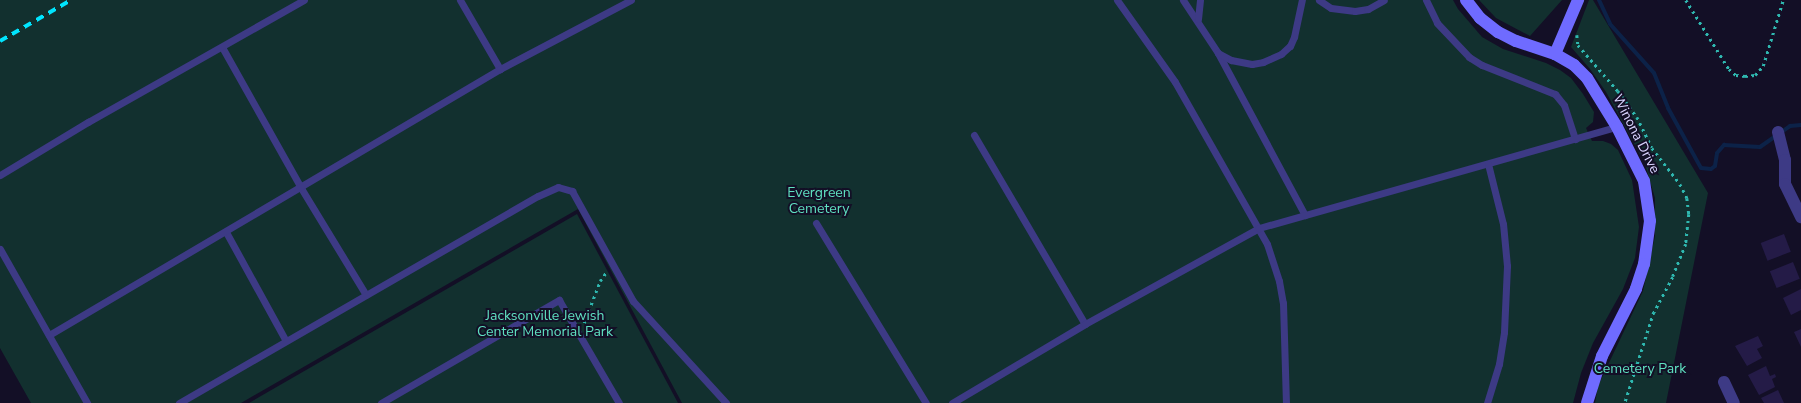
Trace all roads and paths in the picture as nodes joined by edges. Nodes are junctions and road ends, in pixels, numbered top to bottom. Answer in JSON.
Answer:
{"nodes":[{"id":1,"x":304,"y":0,"type":"edge"},
{"id":2,"x":460,"y":0,"type":"edge"},
{"id":3,"x":631,"y":0,"type":"edge"},
{"id":4,"x":1117,"y":0,"type":"edge"},
{"id":5,"x":1183,"y":0,"type":"edge"},
{"id":6,"x":1200,"y":0,"type":"edge"},
{"id":7,"x":1302,"y":0,"type":"edge"},
{"id":8,"x":1318,"y":0,"type":"edge"},
{"id":9,"x":1384,"y":0,"type":"edge"},
{"id":10,"x":1426,"y":0,"type":"edge"},
{"id":11,"x":1466,"y":0,"type":"edge"},
{"id":12,"x":1578,"y":0,"type":"edge"},
{"id":13,"x":1686,"y":0,"type":"edge"},
{"id":14,"x":1783,"y":0,"type":"edge"},
{"id":15,"x":1198,"y":22,"type":"junction"},
{"id":16,"x":222,"y":47,"type":"junction"},
{"id":17,"x":1218,"y":53,"type":"junction"},
{"id":18,"x":1555,"y":54,"type":"junction"},
{"id":19,"x":500,"y":69,"type":"junction"},
{"id":20,"x":1618,"y":127,"type":"junction"},
{"id":21,"x":1778,"y":132,"type":"dead end"},
{"id":22,"x":974,"y":135,"type":"dead end"},
{"id":23,"x":1575,"y":139,"type":"junction"},
{"id":24,"x":1488,"y":164,"type":"junction"},
{"id":25,"x":0,"y":176,"type":"edge"},
{"id":26,"x":301,"y":188,"type":"junction"},
{"id":27,"x":1305,"y":215,"type":"junction"},
{"id":28,"x":1801,"y":217,"type":"edge"},
{"id":29,"x":816,"y":223,"type":"dead end"},
{"id":30,"x":1258,"y":228,"type":"junction"},
{"id":31,"x":226,"y":232,"type":"junction"},
{"id":32,"x":0,"y":249,"type":"edge"},
{"id":33,"x":613,"y":264,"type":"junction"},
{"id":34,"x":366,"y":295,"type":"junction"},
{"id":35,"x":1085,"y":324,"type":"junction"},
{"id":36,"x":49,"y":335,"type":"junction"},
{"id":37,"x":580,"y":336,"type":"junction"},
{"id":38,"x":286,"y":342,"type":"junction"},
{"id":39,"x":1724,"y":382,"type":"dead end"},
{"id":40,"x":87,"y":403,"type":"edge"},
{"id":41,"x":179,"y":403,"type":"edge"},
{"id":42,"x":381,"y":403,"type":"edge"},
{"id":43,"x":618,"y":403,"type":"edge"},
{"id":44,"x":726,"y":403,"type":"edge"},
{"id":45,"x":926,"y":403,"type":"edge"},
{"id":46,"x":952,"y":403,"type":"edge"},
{"id":47,"x":1286,"y":403,"type":"edge"},
{"id":48,"x":1487,"y":403,"type":"edge"},
{"id":49,"x":1587,"y":403,"type":"edge"},
{"id":50,"x":1734,"y":403,"type":"edge"}],
"edges":[{"from":1,"to":16,"type":"lane"},
{"from":2,"to":19,"type":"lane"},
{"from":3,"to":19,"type":"lane"},
{"from":4,"to":30,"type":"lane"},
{"from":5,"to":15,"type":"lane"},
{"from":6,"to":15,"type":"lane"},
{"from":7,"to":17,"type":"lane"},
{"from":8,"to":9,"type":"lane"},
{"from":10,"to":23,"type":"lane"},
{"from":11,"to":18,"type":"street","name":"Winona Drive"},
{"from":12,"to":18,"type":"street"},
{"from":13,"to":14,"type":"path"},
{"from":15,"to":17,"type":"lane"},
{"from":16,"to":25,"type":"lane"},
{"from":16,"to":26,"type":"lane"},
{"from":17,"to":27,"type":"lane"},
{"from":18,"to":20,"type":"street","name":"Winona Drive"},
{"from":19,"to":26,"type":"lane"},
{"from":20,"to":23,"type":"lane"},
{"from":20,"to":49,"type":"street","name":"Winona Drive"},
{"from":21,"to":28,"type":"street"},
{"from":22,"to":35,"type":"lane"},
{"from":23,"to":24,"type":"lane"},
{"from":24,"to":27,"type":"lane"},
{"from":24,"to":48,"type":"lane"},
{"from":26,"to":31,"type":"lane"},
{"from":26,"to":34,"type":"lane"},
{"from":27,"to":30,"type":"lane"},
{"from":29,"to":45,"type":"lane"},
{"from":30,"to":35,"type":"lane"},
{"from":30,"to":47,"type":"lane"},
{"from":31,"to":36,"type":"lane"},
{"from":31,"to":38,"type":"lane"},
{"from":32,"to":36,"type":"lane"},
{"from":33,"to":34,"type":"lane"},
{"from":33,"to":37,"type":"path"},
{"from":33,"to":44,"type":"lane"},
{"from":34,"to":38,"type":"lane"},
{"from":35,"to":46,"type":"lane"},
{"from":36,"to":40,"type":"lane"},
{"from":37,"to":42,"type":"lane"},
{"from":37,"to":43,"type":"lane"},
{"from":38,"to":41,"type":"lane"},
{"from":39,"to":50,"type":"street"}]}
